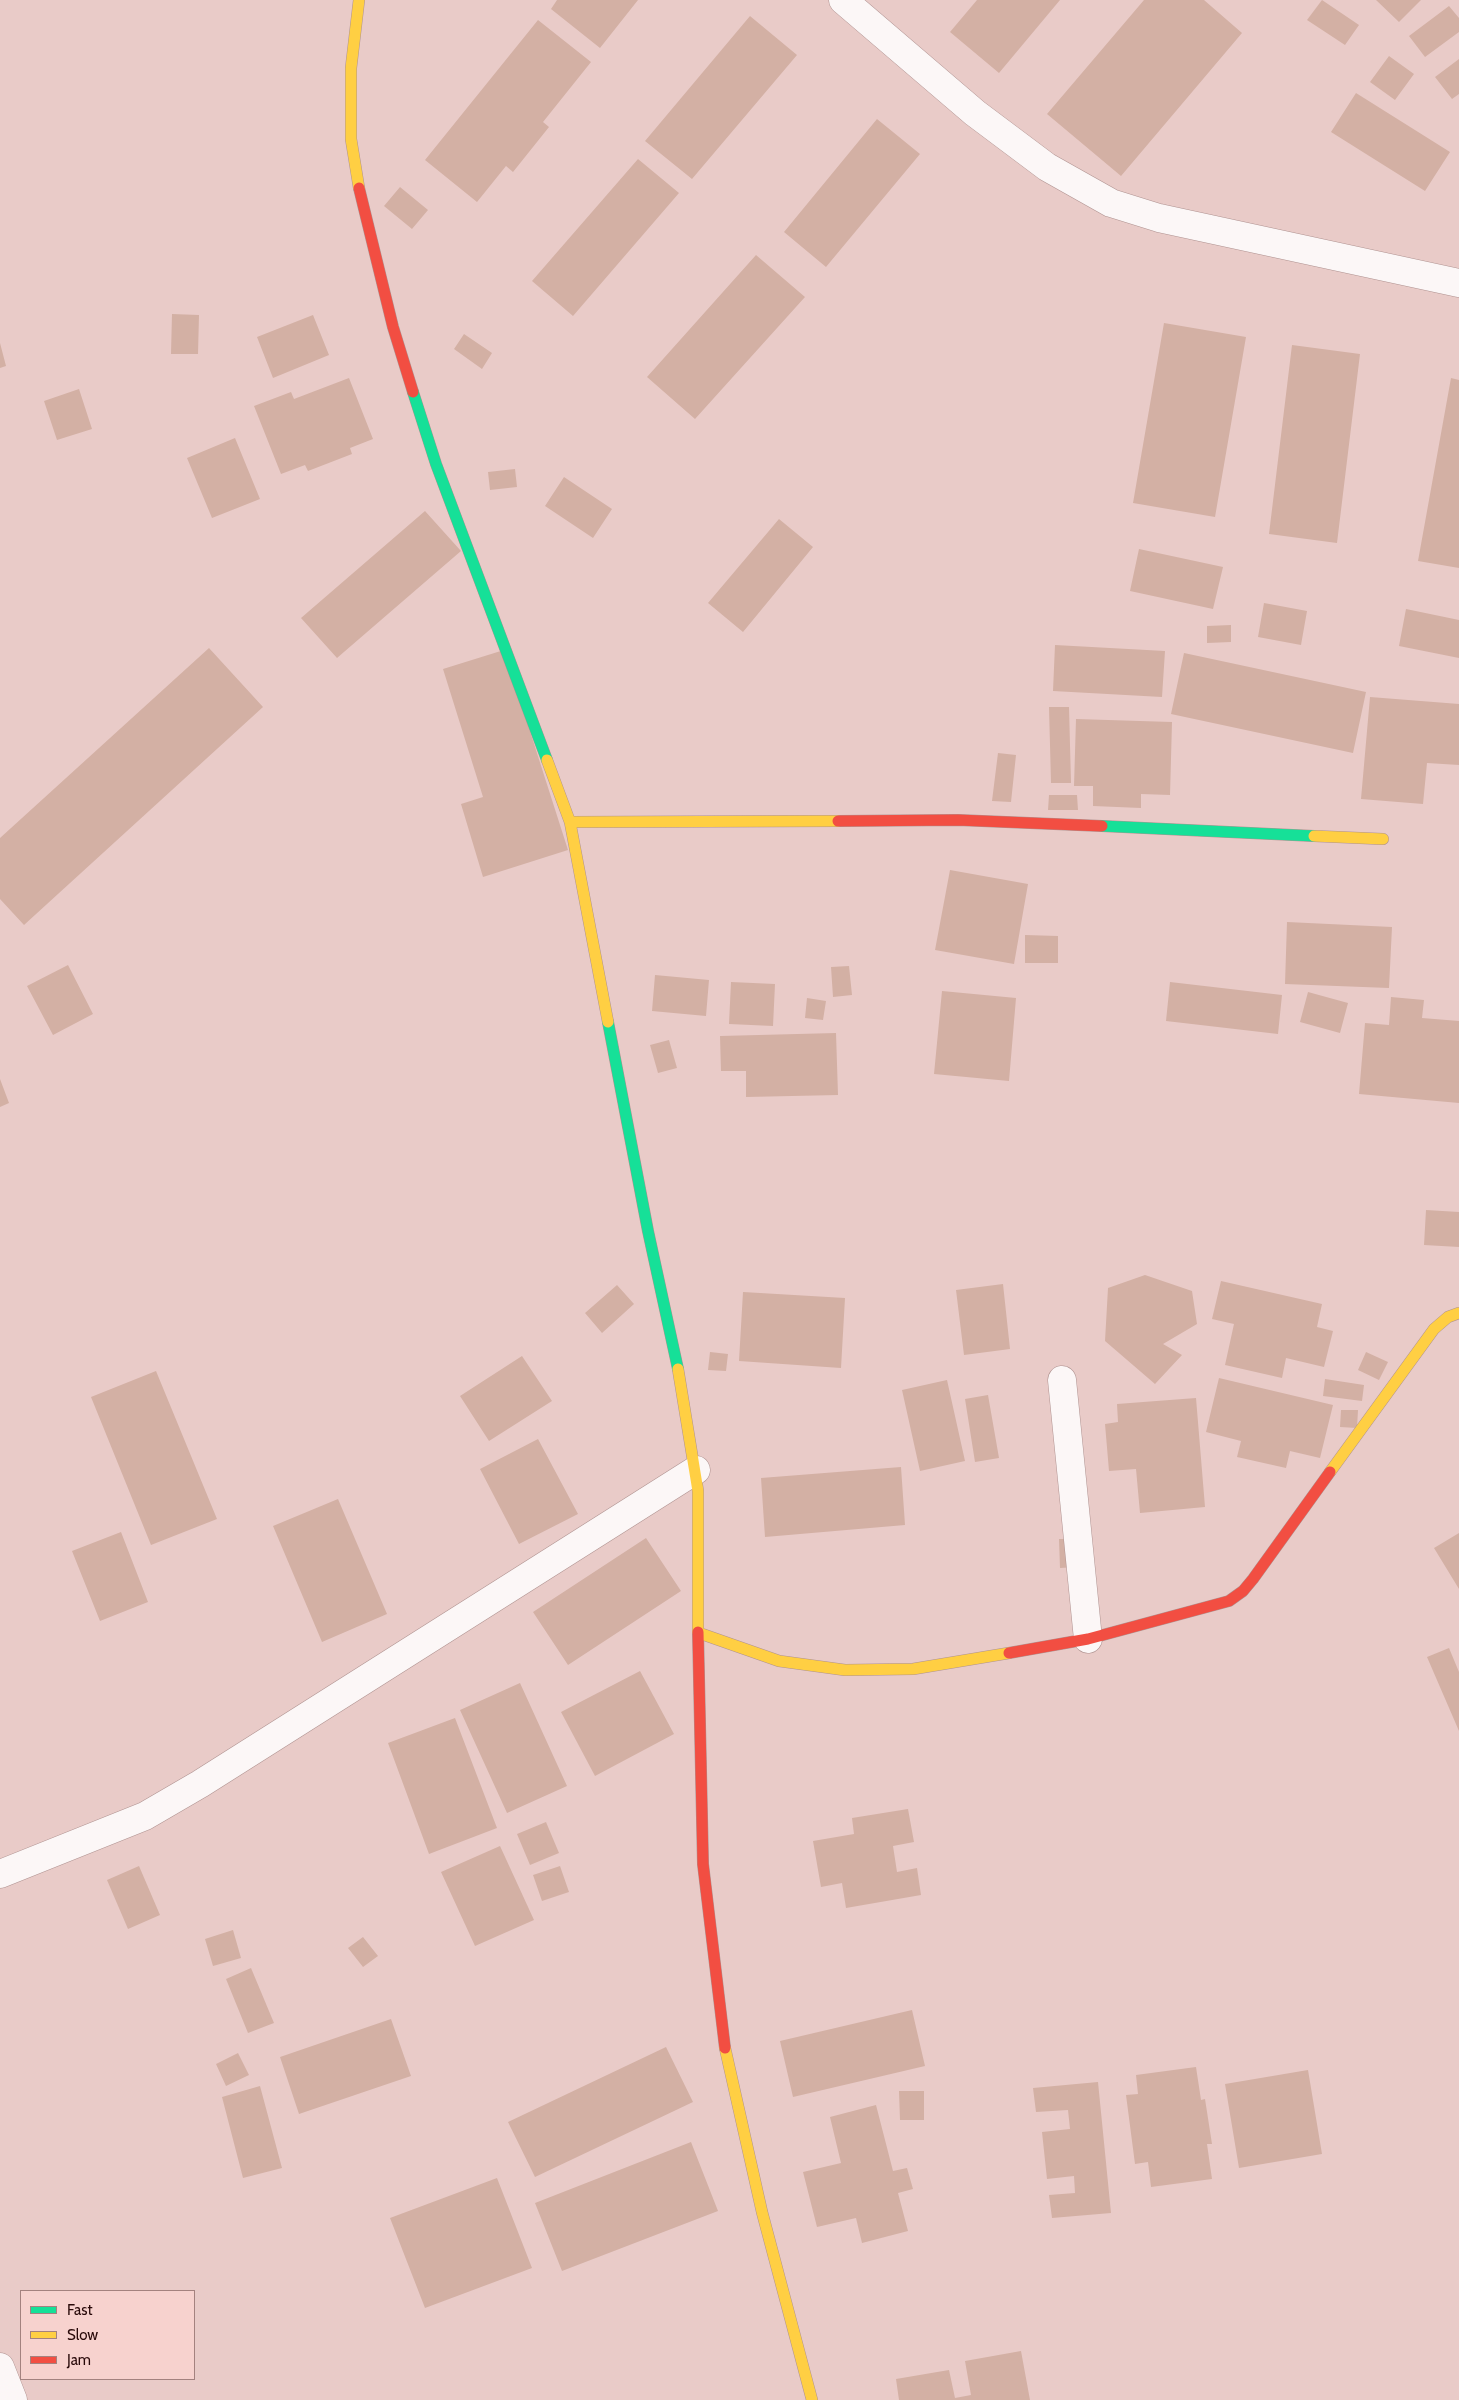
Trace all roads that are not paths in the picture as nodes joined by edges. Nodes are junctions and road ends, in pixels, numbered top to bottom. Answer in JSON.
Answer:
{"nodes":[{"id":1,"x":359,"y":0,"type":"edge"},
{"id":2,"x":844,"y":0,"type":"edge"},
{"id":3,"x":1459,"y":283,"type":"edge"},
{"id":4,"x":570,"y":822,"type":"junction"},
{"id":5,"x":1383,"y":839,"type":"dead end"},
{"id":6,"x":1459,"y":1313,"type":"edge"},
{"id":7,"x":1062,"y":1380,"type":"dead end"},
{"id":8,"x":696,"y":1470,"type":"junction"},
{"id":9,"x":699,"y":1633,"type":"junction"},
{"id":10,"x":1088,"y":1639,"type":"junction"},
{"id":11,"x":0,"y":1874,"type":"edge"},
{"id":12,"x":0,"y":2367,"type":"edge"},
{"id":13,"x":13,"y":2400,"type":"edge"},
{"id":14,"x":812,"y":2400,"type":"edge"}],
"edges":[{"from":1,"to":4,"type":"street"},
{"from":2,"to":3,"type":"street"},
{"from":4,"to":5,"type":"street"},
{"from":4,"to":8,"type":"street"},
{"from":6,"to":10,"type":"street"},
{"from":7,"to":10,"type":"street"},
{"from":8,"to":9,"type":"street"},
{"from":8,"to":11,"type":"street"},
{"from":9,"to":10,"type":"street"},
{"from":9,"to":14,"type":"street"},
{"from":12,"to":13,"type":"street"}]}
